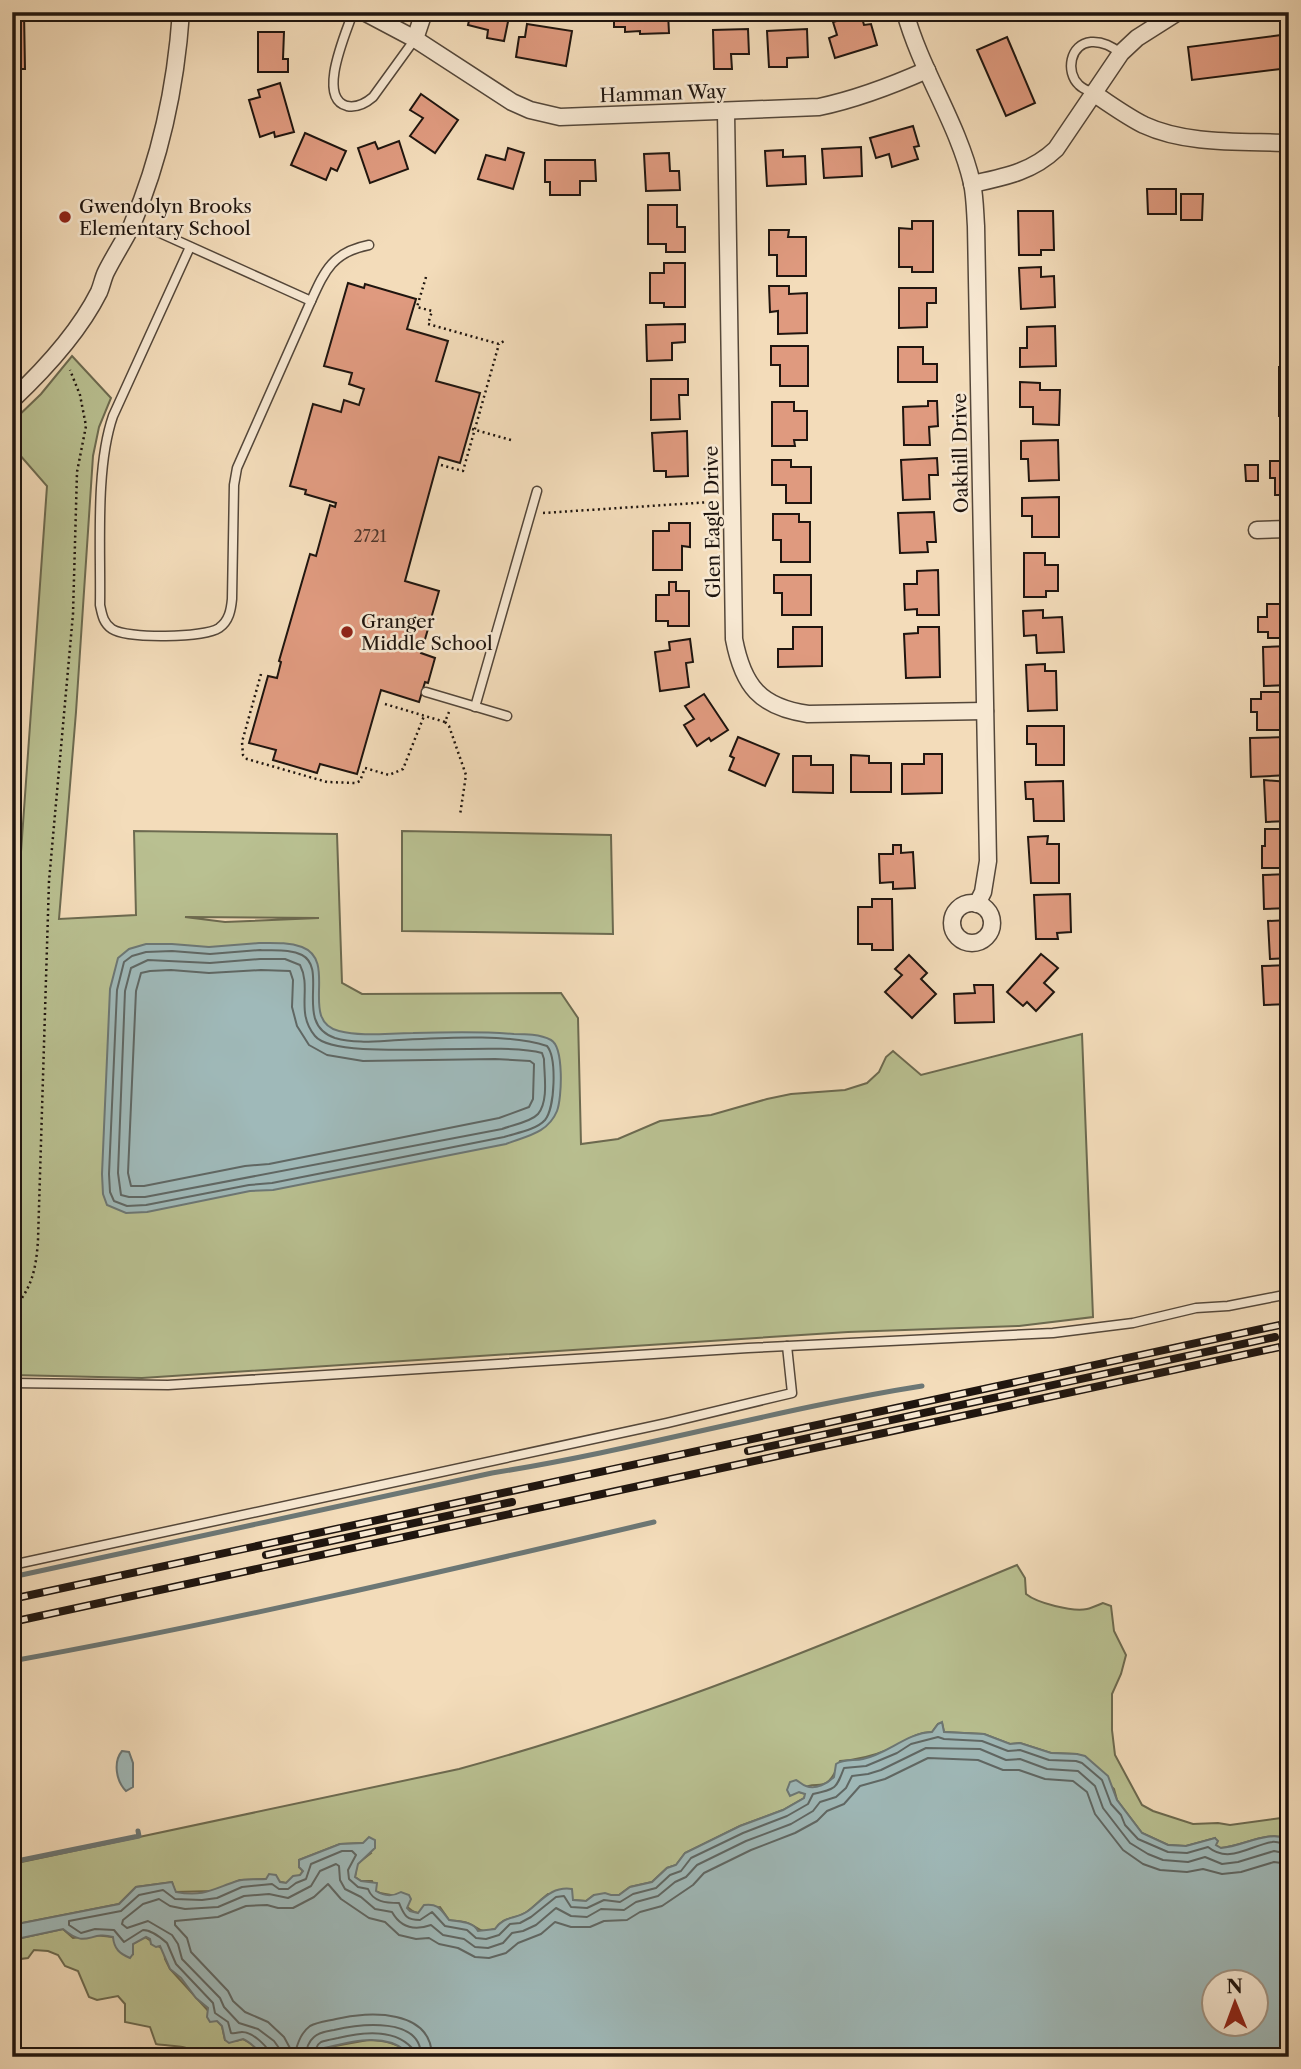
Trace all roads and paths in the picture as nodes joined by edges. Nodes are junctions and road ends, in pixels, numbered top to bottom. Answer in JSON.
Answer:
{"nodes":[{"id":1,"x":181,"y":12,"type":"edge"},
{"id":2,"x":353,"y":12,"type":"edge"},
{"id":3,"x":364,"y":12,"type":"edge"},
{"id":4,"x":424,"y":12,"type":"edge"},
{"id":5,"x":905,"y":12,"type":"edge"},
{"id":6,"x":1178,"y":12,"type":"edge"},
{"id":7,"x":415,"y":38,"type":"junction"},
{"id":8,"x":1121,"y":53,"type":"junction"},
{"id":9,"x":927,"y":70,"type":"junction"},
{"id":10,"x":1093,"y":93,"type":"junction"},
{"id":11,"x":726,"y":112,"type":"junction"},
{"id":12,"x":1289,"y":142,"type":"edge"},
{"id":13,"x":972,"y":184,"type":"junction"},
{"id":14,"x":131,"y":225,"type":"junction"},
{"id":15,"x":369,"y":246,"type":"dead end"},
{"id":16,"x":190,"y":247,"type":"junction"},
{"id":17,"x":426,"y":277,"type":"dead end"},
{"id":18,"x":311,"y":300,"type":"junction"},
{"id":19,"x":504,"y":341,"type":"dead end"},
{"id":20,"x":499,"y":344,"type":"junction"},
{"id":21,"x":70,"y":370,"type":"dead end"},
{"id":22,"x":12,"y":400,"type":"edge"},
{"id":23,"x":473,"y":429,"type":"junction"},
{"id":24,"x":511,"y":440,"type":"dead end"},
{"id":25,"x":441,"y":465,"type":"dead end"},
{"id":26,"x":537,"y":491,"type":"dead end"},
{"id":27,"x":711,"y":502,"type":"dead end"},
{"id":28,"x":540,"y":513,"type":"dead end"},
{"id":29,"x":1289,"y":529,"type":"edge"},
{"id":30,"x":1257,"y":530,"type":"dead end"},
{"id":31,"x":261,"y":674,"type":"dead end"},
{"id":32,"x":426,"y":692,"type":"dead end"},
{"id":33,"x":385,"y":704,"type":"dead end"},
{"id":34,"x":475,"y":707,"type":"junction"},
{"id":35,"x":450,"y":710,"type":"dead end"},
{"id":36,"x":985,"y":711,"type":"junction"},
{"id":37,"x":424,"y":716,"type":"junction"},
{"id":38,"x":507,"y":716,"type":"dead end"},
{"id":39,"x":445,"y":722,"type":"junction"},
{"id":40,"x":460,"y":815,"type":"dead end"},
{"id":41,"x":977,"y":904,"type":"dead end"},
{"id":42,"x":1289,"y":1294,"type":"edge"},
{"id":43,"x":12,"y":1311,"type":"edge"},
{"id":44,"x":787,"y":1346,"type":"junction"},
{"id":45,"x":12,"y":1383,"type":"edge"},
{"id":46,"x":12,"y":1564,"type":"edge"}],
"edges":[{"from":1,"to":14,"type":"street"},
{"from":2,"to":7,"type":"lane"},
{"from":3,"to":7,"type":"street","name":"Hamman Way"},
{"from":4,"to":7,"type":"street"},
{"from":5,"to":9,"type":"street","name":"Oakhill Drive"},
{"from":6,"to":8,"type":"street"},
{"from":7,"to":11,"type":"street","name":"Hamman Way"},
{"from":8,"to":10,"type":"street"},
{"from":8,"to":10,"type":"lane"},
{"from":9,"to":11,"type":"street","name":"Hamman Way"},
{"from":9,"to":13,"type":"street","name":"Oakhill Drive"},
{"from":10,"to":12,"type":"street"},
{"from":10,"to":13,"type":"street"},
{"from":11,"to":36,"type":"street","name":"Glen Eagle Drive"},
{"from":13,"to":36,"type":"street","name":"Oakhill Drive"},
{"from":14,"to":16,"type":"lane"},
{"from":14,"to":22,"type":"street"},
{"from":15,"to":18,"type":"lane"},
{"from":16,"to":18,"type":"lane"},
{"from":16,"to":18,"type":"lane"},
{"from":17,"to":20,"type":"path"},
{"from":19,"to":20,"type":"path"},
{"from":20,"to":23,"type":"path"},
{"from":21,"to":43,"type":"path"},
{"from":23,"to":24,"type":"path"},
{"from":23,"to":25,"type":"path"},
{"from":26,"to":34,"type":"lane"},
{"from":27,"to":28,"type":"path"},
{"from":29,"to":30,"type":"street"},
{"from":31,"to":37,"type":"path"},
{"from":32,"to":34,"type":"lane"},
{"from":33,"to":37,"type":"path"},
{"from":34,"to":38,"type":"lane"},
{"from":35,"to":39,"type":"path"},
{"from":36,"to":41,"type":"street","name":"Oakhill Drive"},
{"from":37,"to":39,"type":"path"},
{"from":39,"to":40,"type":"path"},
{"from":42,"to":44,"type":"lane"},
{"from":44,"to":45,"type":"lane"},
{"from":44,"to":46,"type":"lane"}]}
